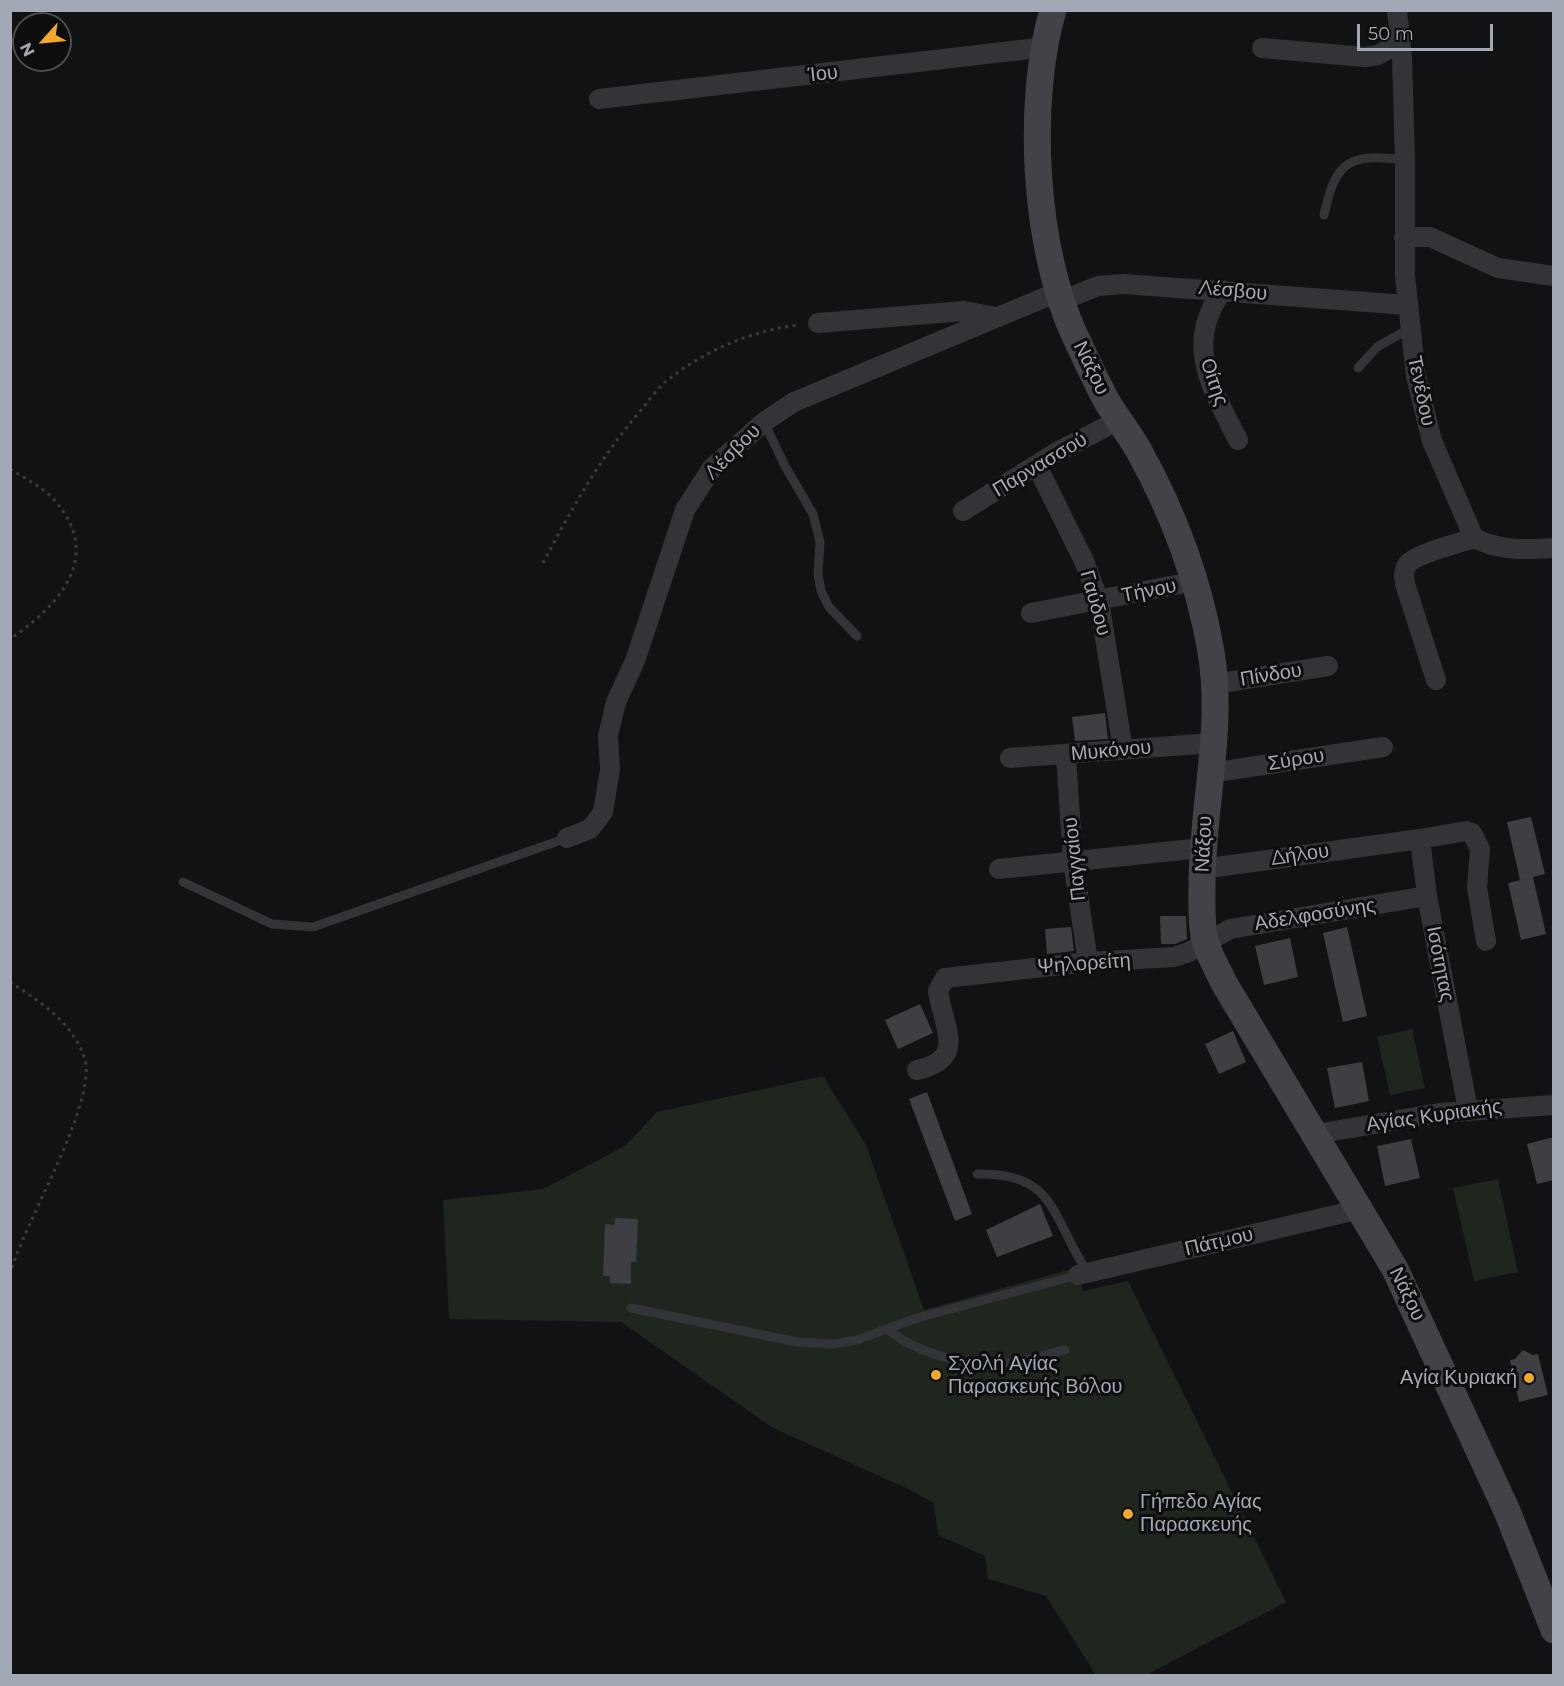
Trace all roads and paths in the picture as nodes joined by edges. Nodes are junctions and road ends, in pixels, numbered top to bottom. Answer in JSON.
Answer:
{"nodes":[{"id":1,"x":1053,"y":10,"type":"edge"},
{"id":2,"x":1397,"y":10,"type":"edge"},
{"id":3,"x":1401,"y":42,"type":"junction"},
{"id":4,"x":1046,"y":47,"type":"junction"},
{"id":5,"x":1262,"y":48,"type":"dead end"},
{"id":6,"x":599,"y":99,"type":"dead end"},
{"id":7,"x":1406,"y":160,"type":"junction"},
{"id":8,"x":1324,"y":215,"type":"dead end"},
{"id":9,"x":1404,"y":237,"type":"junction"},
{"id":10,"x":1554,"y":276,"type":"edge"},
{"id":11,"x":1223,"y":290,"type":"junction"},
{"id":12,"x":1060,"y":296,"type":"junction"},
{"id":13,"x":1407,"y":305,"type":"junction"},
{"id":14,"x":997,"y":317,"type":"junction"},
{"id":15,"x":818,"y":323,"type":"joint"},
{"id":16,"x":1409,"y":328,"type":"junction"},
{"id":17,"x":1358,"y":368,"type":"dead end"},
{"id":18,"x":1119,"y":420,"type":"junction"},
{"id":19,"x":764,"y":422,"type":"junction"},
{"id":20,"x":1238,"y":440,"type":"dead end"},
{"id":21,"x":1037,"y":466,"type":"junction"},
{"id":22,"x":10,"y":469,"type":"edge"},
{"id":23,"x":963,"y":511,"type":"dead end"},
{"id":24,"x":1474,"y":538,"type":"junction"},
{"id":25,"x":1554,"y":548,"type":"edge"},
{"id":26,"x":543,"y":563,"type":"dead end"},
{"id":27,"x":1196,"y":581,"type":"junction"},
{"id":28,"x":1099,"y":601,"type":"junction"},
{"id":29,"x":1031,"y":613,"type":"dead end"},
{"id":30,"x":857,"y":636,"type":"dead end"},
{"id":31,"x":10,"y":639,"type":"edge"},
{"id":32,"x":1328,"y":666,"type":"dead end"},
{"id":33,"x":1436,"y":680,"type":"dead end"},
{"id":34,"x":1215,"y":684,"type":"junction"},
{"id":35,"x":1213,"y":743,"type":"junction"},
{"id":36,"x":1383,"y":747,"type":"dead end"},
{"id":37,"x":1123,"y":750,"type":"junction"},
{"id":38,"x":1066,"y":756,"type":"junction"},
{"id":39,"x":1010,"y":758,"type":"dead end"},
{"id":40,"x":1210,"y":773,"type":"junction"},
{"id":41,"x":567,"y":838,"type":"joint"},
{"id":42,"x":1420,"y":839,"type":"junction"},
{"id":43,"x":1202,"y":858,"type":"junction"},
{"id":44,"x":1073,"y":861,"type":"junction"},
{"id":45,"x":999,"y":869,"type":"dead end"},
{"id":46,"x":183,"y":882,"type":"dead end"},
{"id":47,"x":1427,"y":896,"type":"junction"},
{"id":48,"x":1486,"y":941,"type":"dead end"},
{"id":49,"x":1205,"y":942,"type":"junction"},
{"id":50,"x":1088,"y":962,"type":"junction"},
{"id":51,"x":10,"y":982,"type":"edge"},
{"id":52,"x":917,"y":1070,"type":"dead end"},
{"id":53,"x":1554,"y":1105,"type":"edge"},
{"id":54,"x":1468,"y":1110,"type":"junction"},
{"id":55,"x":1316,"y":1134,"type":"junction"},
{"id":56,"x":977,"y":1174,"type":"dead end"},
{"id":57,"x":1361,"y":1209,"type":"junction"},
{"id":58,"x":1083,"y":1274,"type":"junction"},
{"id":59,"x":10,"y":1275,"type":"edge"},
{"id":60,"x":631,"y":1308,"type":"dead end"},
{"id":61,"x":886,"y":1329,"type":"junction"},
{"id":62,"x":1065,"y":1350,"type":"dead end"},
{"id":63,"x":1554,"y":1630,"type":"edge"}],
"edges":[{"from":1,"to":4,"type":"street","name":"Νάξου"},
{"from":2,"to":3,"type":"street","name":"Τενέδου"},
{"from":3,"to":5,"type":"street"},
{"from":3,"to":7,"type":"street","name":"Τενέδου"},
{"from":4,"to":6,"type":"street","name":"Ίου"},
{"from":4,"to":12,"type":"street","name":"Νάξου"},
{"from":7,"to":8,"type":"lane"},
{"from":7,"to":9,"type":"street","name":"Τενέδου"},
{"from":9,"to":10,"type":"street"},
{"from":9,"to":13,"type":"street","name":"Τενέδου"},
{"from":11,"to":12,"type":"street","name":"Λέσβου"},
{"from":11,"to":13,"type":"street","name":"Λέσβου"},
{"from":11,"to":20,"type":"street","name":"Οίτης"},
{"from":12,"to":14,"type":"street","name":"Λέσβου"},
{"from":12,"to":18,"type":"street","name":"Νάξου"},
{"from":13,"to":16,"type":"street","name":"Τενέδου"},
{"from":14,"to":15,"type":"street"},
{"from":14,"to":19,"type":"street","name":"Λέσβου"},
{"from":15,"to":26,"type":"path"},
{"from":16,"to":17,"type":"lane"},
{"from":16,"to":24,"type":"street","name":"Τενέδου"},
{"from":18,"to":21,"type":"street","name":"Παρνασσού"},
{"from":18,"to":27,"type":"street","name":"Νάξου"},
{"from":19,"to":30,"type":"lane"},
{"from":19,"to":41,"type":"street","name":"Λέσβου"},
{"from":21,"to":23,"type":"street","name":"Παρνασσού"},
{"from":21,"to":28,"type":"street","name":"Γαύδου"},
{"from":22,"to":31,"type":"path"},
{"from":24,"to":25,"type":"street"},
{"from":24,"to":33,"type":"street"},
{"from":27,"to":28,"type":"street","name":"Τήνου"},
{"from":27,"to":34,"type":"street","name":"Νάξου"},
{"from":28,"to":29,"type":"street","name":"Τήνου"},
{"from":28,"to":37,"type":"street","name":"Γαύδου"},
{"from":32,"to":34,"type":"street","name":"Πίνδου"},
{"from":34,"to":35,"type":"street","name":"Νάξου"},
{"from":35,"to":37,"type":"street","name":"Μυκόνου"},
{"from":35,"to":40,"type":"street","name":"Νάξου"},
{"from":36,"to":40,"type":"street","name":"Σύρου"},
{"from":37,"to":38,"type":"street","name":"Μυκόνου"},
{"from":38,"to":39,"type":"street","name":"Μυκόνου"},
{"from":38,"to":44,"type":"street","name":"Παγγαίου"},
{"from":40,"to":43,"type":"street","name":"Νάξου"},
{"from":41,"to":46,"type":"lane"},
{"from":42,"to":43,"type":"street","name":"Δήλου"},
{"from":42,"to":47,"type":"street","name":"Ισότητας"},
{"from":42,"to":48,"type":"street"},
{"from":43,"to":44,"type":"street","name":"Δήλου"},
{"from":43,"to":49,"type":"street","name":"Νάξου"},
{"from":44,"to":45,"type":"street","name":"Δήλου"},
{"from":44,"to":50,"type":"street","name":"Παγγαίου"},
{"from":47,"to":49,"type":"street","name":"Αδελφοσύνης"},
{"from":47,"to":54,"type":"street","name":"Ισότητας"},
{"from":49,"to":50,"type":"street","name":"Ψηλορείτη"},
{"from":49,"to":55,"type":"street","name":"Νάξου"},
{"from":50,"to":52,"type":"street","name":"Ψηλορείτη"},
{"from":51,"to":59,"type":"path"},
{"from":53,"to":54,"type":"street","name":"Αγίας Κυριακής"},
{"from":54,"to":55,"type":"street","name":"Αγίας Κυριακής"},
{"from":55,"to":57,"type":"street","name":"Νάξου"},
{"from":56,"to":58,"type":"lane"},
{"from":57,"to":58,"type":"street","name":"Πάτμου"},
{"from":57,"to":63,"type":"street","name":"Νάξου"},
{"from":58,"to":61,"type":"lane"},
{"from":60,"to":61,"type":"lane"},
{"from":61,"to":62,"type":"lane"}]}
